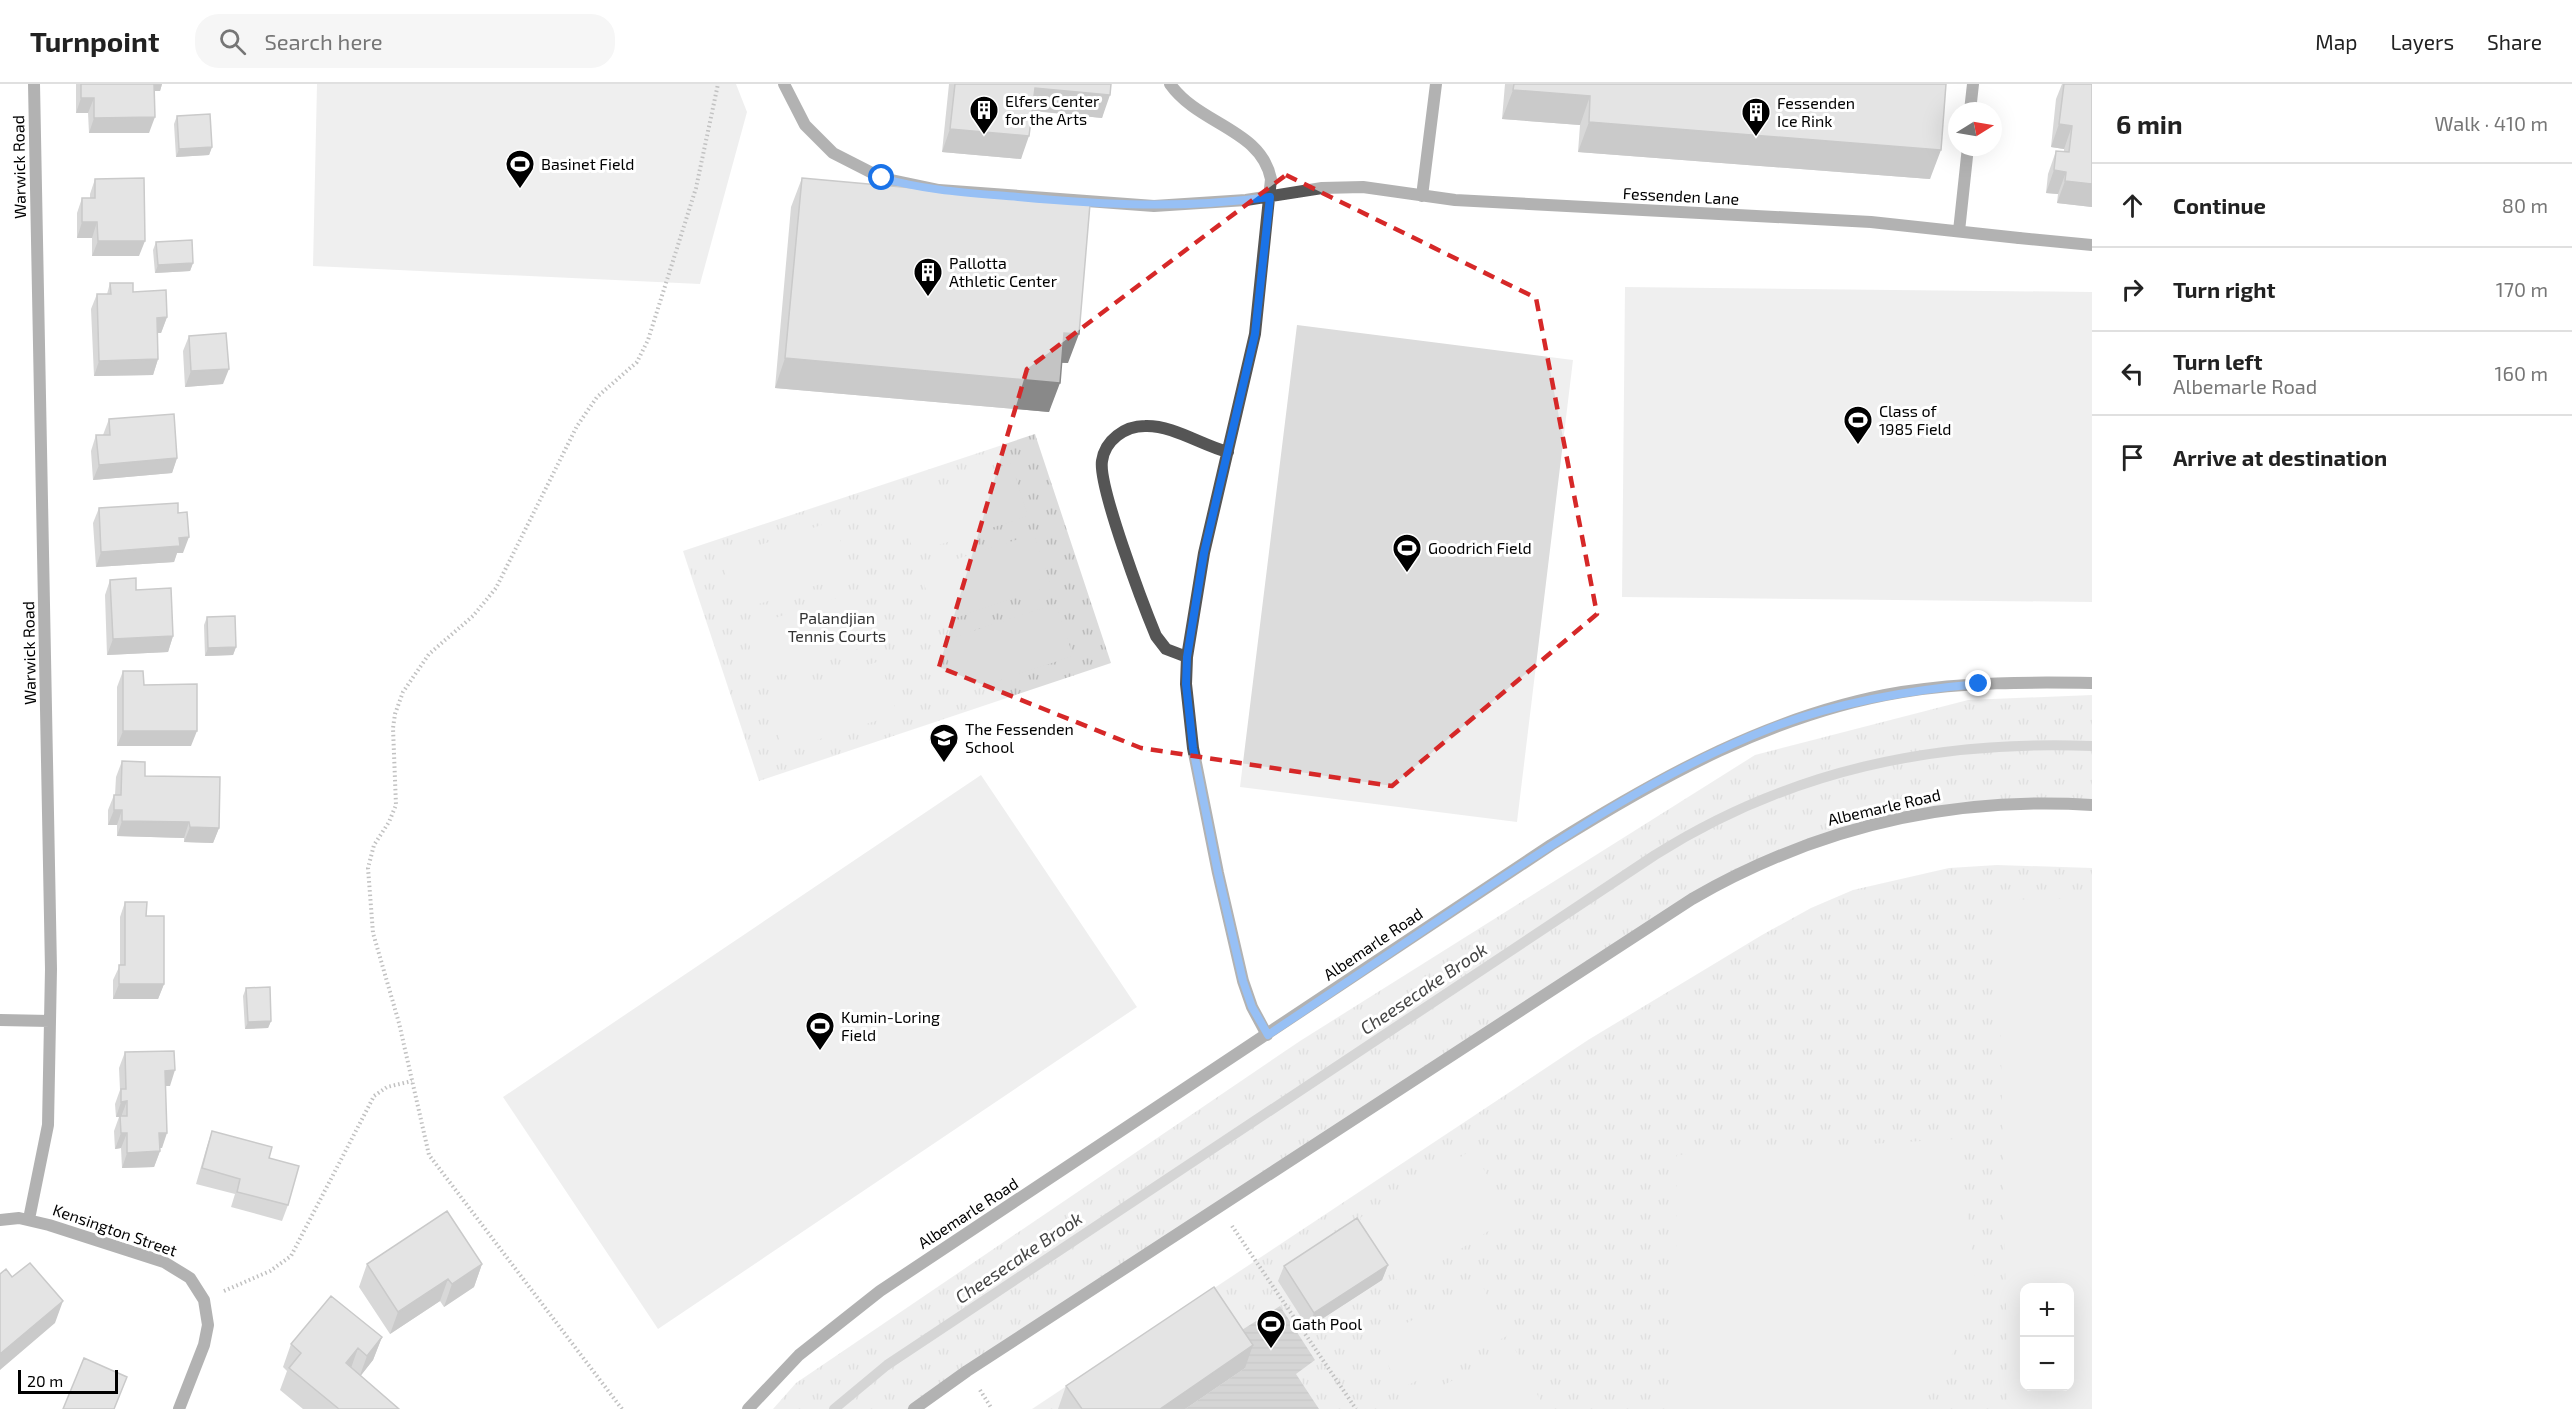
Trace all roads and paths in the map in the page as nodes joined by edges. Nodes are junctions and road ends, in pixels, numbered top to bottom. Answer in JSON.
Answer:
{"nodes":[{"id":1,"x":34,"y":84,"type":"edge"},
{"id":2,"x":718,"y":84,"type":"edge"},
{"id":3,"x":784,"y":84,"type":"edge"},
{"id":4,"x":1170,"y":84,"type":"edge"},
{"id":5,"x":1436,"y":84,"type":"edge"},
{"id":6,"x":1973,"y":84,"type":"edge"},
{"id":7,"x":1971,"y":102,"type":"edge"},
{"id":8,"x":1967,"y":156,"type":"edge"},
{"id":9,"x":1422,"y":196,"type":"junction"},
{"id":10,"x":1270,"y":197,"type":"junction"},
{"id":11,"x":1959,"y":231,"type":"junction"},
{"id":12,"x":2092,"y":245,"type":"edge"},
{"id":13,"x":1228,"y":452,"type":"junction"},
{"id":14,"x":1187,"y":657,"type":"junction"},
{"id":15,"x":2092,"y":683,"type":"edge"},
{"id":16,"x":2092,"y":805,"type":"edge"},
{"id":17,"x":0,"y":1020,"type":"edge"},
{"id":18,"x":50,"y":1021,"type":"junction"},
{"id":19,"x":1268,"y":1035,"type":"junction"},
{"id":20,"x":412,"y":1081,"type":"junction"},
{"id":21,"x":1219,"y":1207,"type":"junction"},
{"id":22,"x":29,"y":1220,"type":"junction"},
{"id":23,"x":0,"y":1221,"type":"edge"},
{"id":24,"x":204,"y":1300,"type":"junction"},
{"id":25,"x":179,"y":1409,"type":"edge"},
{"id":26,"x":622,"y":1409,"type":"edge"},
{"id":27,"x":748,"y":1409,"type":"edge"},
{"id":28,"x":914,"y":1409,"type":"edge"},
{"id":29,"x":1356,"y":1409,"type":"edge"}],
"edges":[{"from":1,"to":18,"type":"street","name":"Warwick Road"},
{"from":2,"to":20,"type":"path"},
{"from":3,"to":10,"type":"street","name":"Fessenden Lane"},
{"from":4,"to":10,"type":"street"},
{"from":5,"to":9,"type":"street"},
{"from":6,"to":7,"type":"street"},
{"from":8,"to":11,"type":"street"},
{"from":9,"to":10,"type":"street","name":"Fessenden Lane"},
{"from":9,"to":11,"type":"street","name":"Fessenden Lane"},
{"from":10,"to":13,"type":"street"},
{"from":11,"to":12,"type":"street","name":"Fessenden Lane"},
{"from":13,"to":14,"type":"street"},
{"from":13,"to":14,"type":"street"},
{"from":14,"to":19,"type":"street"},
{"from":15,"to":19,"type":"street","name":"Albemarle Road"},
{"from":16,"to":21,"type":"street","name":"Albemarle Road"},
{"from":17,"to":18,"type":"street"},
{"from":18,"to":22,"type":"street","name":"Warwick Road"},
{"from":19,"to":27,"type":"street","name":"Albemarle Road"},
{"from":20,"to":24,"type":"path"},
{"from":20,"to":26,"type":"path"},
{"from":21,"to":28,"type":"street","name":"Albemarle Road"},
{"from":21,"to":29,"type":"path"},
{"from":22,"to":23,"type":"street","name":"Kensington Street"},
{"from":22,"to":24,"type":"street","name":"Kensington Street"},
{"from":24,"to":25,"type":"street"}]}
